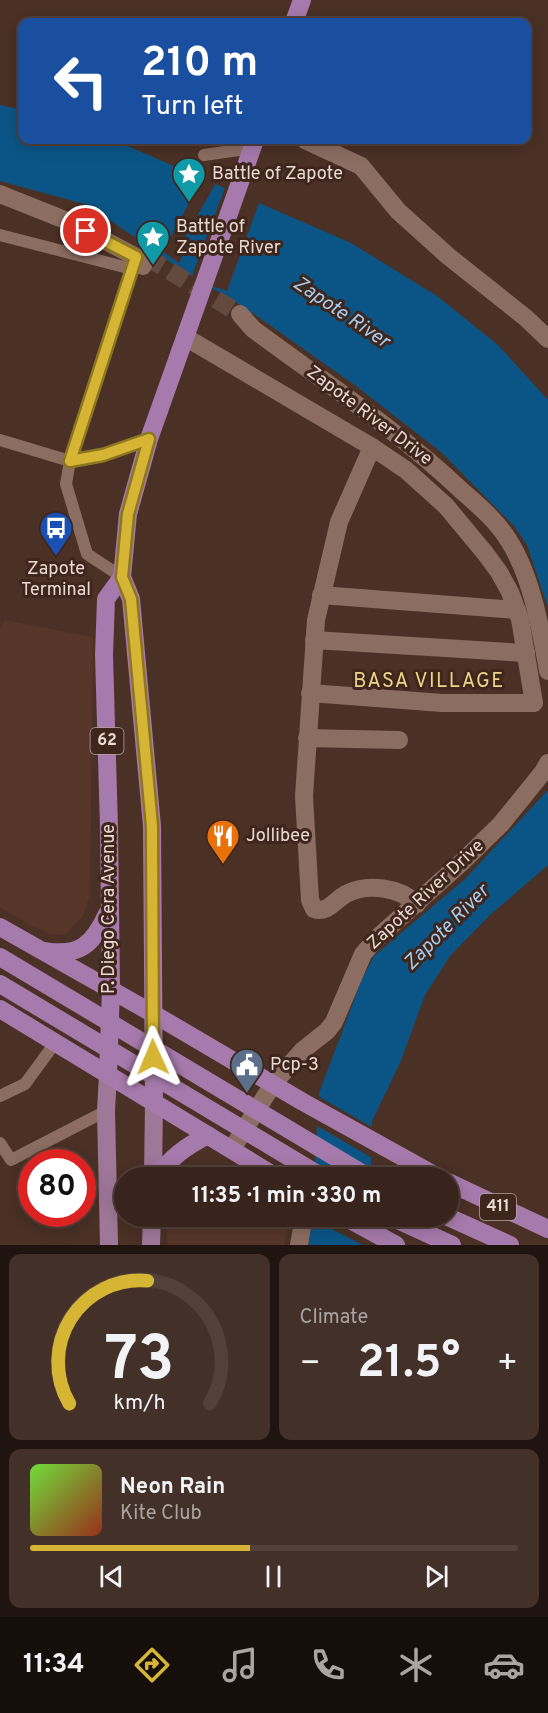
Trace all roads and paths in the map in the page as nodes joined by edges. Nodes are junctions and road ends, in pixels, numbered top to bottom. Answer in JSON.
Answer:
{"nodes":[{"id":1,"x":302,"y":0,"type":"edge"},
{"id":2,"x":295,"y":18,"type":"edge"},
{"id":3,"x":250,"y":144,"type":"edge"},
{"id":4,"x":254,"y":144,"type":"edge"},
{"id":5,"x":314,"y":144,"type":"edge"},
{"id":6,"x":204,"y":155,"type":"dead end"},
{"id":7,"x":0,"y":194,"type":"edge"},
{"id":8,"x":0,"y":235,"type":"edge"},
{"id":9,"x":139,"y":262,"type":"junction"},
{"id":10,"x":243,"y":322,"type":"tunnel mouth"},
{"id":11,"x":185,"y":337,"type":"junction"},
{"id":12,"x":548,"y":339,"type":"edge"},
{"id":13,"x":149,"y":439,"type":"junction"},
{"id":14,"x":0,"y":440,"type":"edge"},
{"id":15,"x":372,"y":447,"type":"junction"},
{"id":16,"x":70,"y":461,"type":"junction"},
{"id":17,"x":122,"y":577,"type":"junction"},
{"id":18,"x":321,"y":596,"type":"junction"},
{"id":19,"x":517,"y":610,"type":"junction"},
{"id":20,"x":314,"y":640,"type":"junction"},
{"id":21,"x":526,"y":654,"type":"junction"},
{"id":22,"x":548,"y":671,"type":"edge"},
{"id":23,"x":310,"y":693,"type":"junction"},
{"id":24,"x":307,"y":738,"type":"junction"},
{"id":25,"x":399,"y":740,"type":"dead end"},
{"id":26,"x":548,"y":763,"type":"edge"},
{"id":27,"x":417,"y":904,"type":"junction"},
{"id":28,"x":110,"y":907,"type":"junction"},
{"id":29,"x":0,"y":927,"type":"edge"},
{"id":30,"x":40,"y":950,"type":"junction"},
{"id":31,"x":0,"y":957,"type":"edge"},
{"id":32,"x":72,"y":968,"type":"junction"},
{"id":33,"x":0,"y":984,"type":"edge"},
{"id":34,"x":111,"y":989,"type":"junction"},
{"id":35,"x":0,"y":1009,"type":"edge"},
{"id":36,"x":152,"y":1013,"type":"junction"},
{"id":37,"x":31,"y":1026,"type":"junction"},
{"id":38,"x":55,"y":1042,"type":"junction"},
{"id":39,"x":235,"y":1062,"type":"junction"},
{"id":40,"x":108,"y":1074,"type":"junction"},
{"id":41,"x":273,"y":1084,"type":"junction"},
{"id":42,"x":0,"y":1095,"type":"edge"},
{"id":43,"x":153,"y":1101,"type":"junction"},
{"id":44,"x":106,"y":1111,"type":"junction"},
{"id":45,"x":189,"y":1124,"type":"junction"},
{"id":46,"x":208,"y":1136,"type":"junction"},
{"id":47,"x":0,"y":1143,"type":"edge"},
{"id":48,"x":232,"y":1149,"type":"junction"},
{"id":49,"x":155,"y":1167,"type":"edge"},
{"id":50,"x":166,"y":1167,"type":"edge"},
{"id":51,"x":261,"y":1167,"type":"edge"},
{"id":52,"x":306,"y":1167,"type":"edge"},
{"id":53,"x":352,"y":1167,"type":"edge"},
{"id":54,"x":420,"y":1167,"type":"edge"},
{"id":55,"x":459,"y":1187,"type":"edge"},
{"id":56,"x":459,"y":1222,"type":"edge"},
{"id":57,"x":152,"y":1227,"type":"edge"},
{"id":58,"x":302,"y":1227,"type":"edge"},
{"id":59,"x":362,"y":1227,"type":"edge"},
{"id":60,"x":413,"y":1227,"type":"edge"},
{"id":61,"x":548,"y":1229,"type":"edge"},
{"id":62,"x":389,"y":1242,"type":"edge"},
{"id":63,"x":109,"y":1245,"type":"edge"},
{"id":64,"x":151,"y":1245,"type":"edge"},
{"id":65,"x":299,"y":1245,"type":"edge"},
{"id":66,"x":452,"y":1245,"type":"edge"},
{"id":67,"x":510,"y":1245,"type":"edge"}],
"edges":[{"from":1,"to":2,"type":"highway"},
{"from":3,"to":6,"type":"lane"},
{"from":4,"to":11,"type":"highway","name":"P. Diego Cera Avenue","number":"62"},
{"from":5,"to":12,"type":"street"},
{"from":7,"to":9,"type":"street"},
{"from":8,"to":9,"type":"lane"},
{"from":9,"to":16,"type":"lane"},
{"from":10,"to":22,"type":"street","name":"Zapote River Drive"},
{"from":11,"to":13,"type":"highway","name":"P. Diego Cera Avenue","number":"62"},
{"from":11,"to":15,"type":"street"},
{"from":13,"to":16,"type":"lane"},
{"from":13,"to":17,"type":"highway","name":"P. Diego Cera Avenue","number":"62"},
{"from":14,"to":16,"type":"lane"},
{"from":15,"to":18,"type":"street"},
{"from":15,"to":19,"type":"street"},
{"from":16,"to":17,"type":"lane"},
{"from":17,"to":28,"type":"highway","name":"P. Diego Cera Avenue","number":"62"},
{"from":17,"to":36,"type":"highway","name":"P. Diego Cera Avenue","number":"62"},
{"from":18,"to":19,"type":"street"},
{"from":18,"to":20,"type":"street"},
{"from":19,"to":21,"type":"street"},
{"from":20,"to":21,"type":"street"},
{"from":20,"to":23,"type":"street"},
{"from":21,"to":23,"type":"street"},
{"from":23,"to":24,"type":"street"},
{"from":24,"to":25,"type":"street"},
{"from":24,"to":27,"type":"street"},
{"from":26,"to":27,"type":"street","name":"Zapote River Drive"},
{"from":27,"to":41,"type":"street","name":"Zapote River Drive"},
{"from":28,"to":30,"type":"highway"},
{"from":28,"to":34,"type":"highway","name":"P. Diego Cera Avenue","number":"62"},
{"from":29,"to":30,"type":"highway"},
{"from":30,"to":32,"type":"highway"},
{"from":31,"to":53,"type":"highway"},
{"from":32,"to":34,"type":"highway"},
{"from":32,"to":37,"type":"highway"},
{"from":33,"to":52,"type":"highway"},
{"from":34,"to":36,"type":"highway"},
{"from":34,"to":40,"type":"highway","name":"P. Diego Cera Avenue","number":"62"},
{"from":35,"to":37,"type":"highway"},
{"from":36,"to":39,"type":"highway"},
{"from":36,"to":43,"type":"highway","name":"P. Diego Cera Avenue","number":"62"},
{"from":37,"to":38,"type":"highway"},
{"from":38,"to":40,"type":"highway"},
{"from":38,"to":42,"type":"lane"},
{"from":39,"to":41,"type":"highway"},
{"from":39,"to":45,"type":"highway"},
{"from":40,"to":43,"type":"highway"},
{"from":40,"to":44,"type":"main road","name":"P. Diego Cera Avenue","number":"62"},
{"from":41,"to":48,"type":"street","name":"Zapote River Drive"},
{"from":41,"to":54,"type":"highway"},
{"from":43,"to":45,"type":"highway"},
{"from":43,"to":49,"type":"main road","name":"P. Diego Cera Avenue","number":"62"},
{"from":44,"to":47,"type":"lane"},
{"from":44,"to":63,"type":"main road","name":"P. Diego Cera Avenue","number":"62"},
{"from":45,"to":46,"type":"highway"},
{"from":46,"to":48,"type":"highway"},
{"from":46,"to":50,"type":"highway"},
{"from":48,"to":51,"type":"highway"},
{"from":55,"to":61,"type":"highway","number":"411"},
{"from":56,"to":67,"type":"highway","number":"411"},
{"from":57,"to":64,"type":"main road"},
{"from":58,"to":65,"type":"street"},
{"from":59,"to":62,"type":"highway"},
{"from":60,"to":66,"type":"highway"}]}
